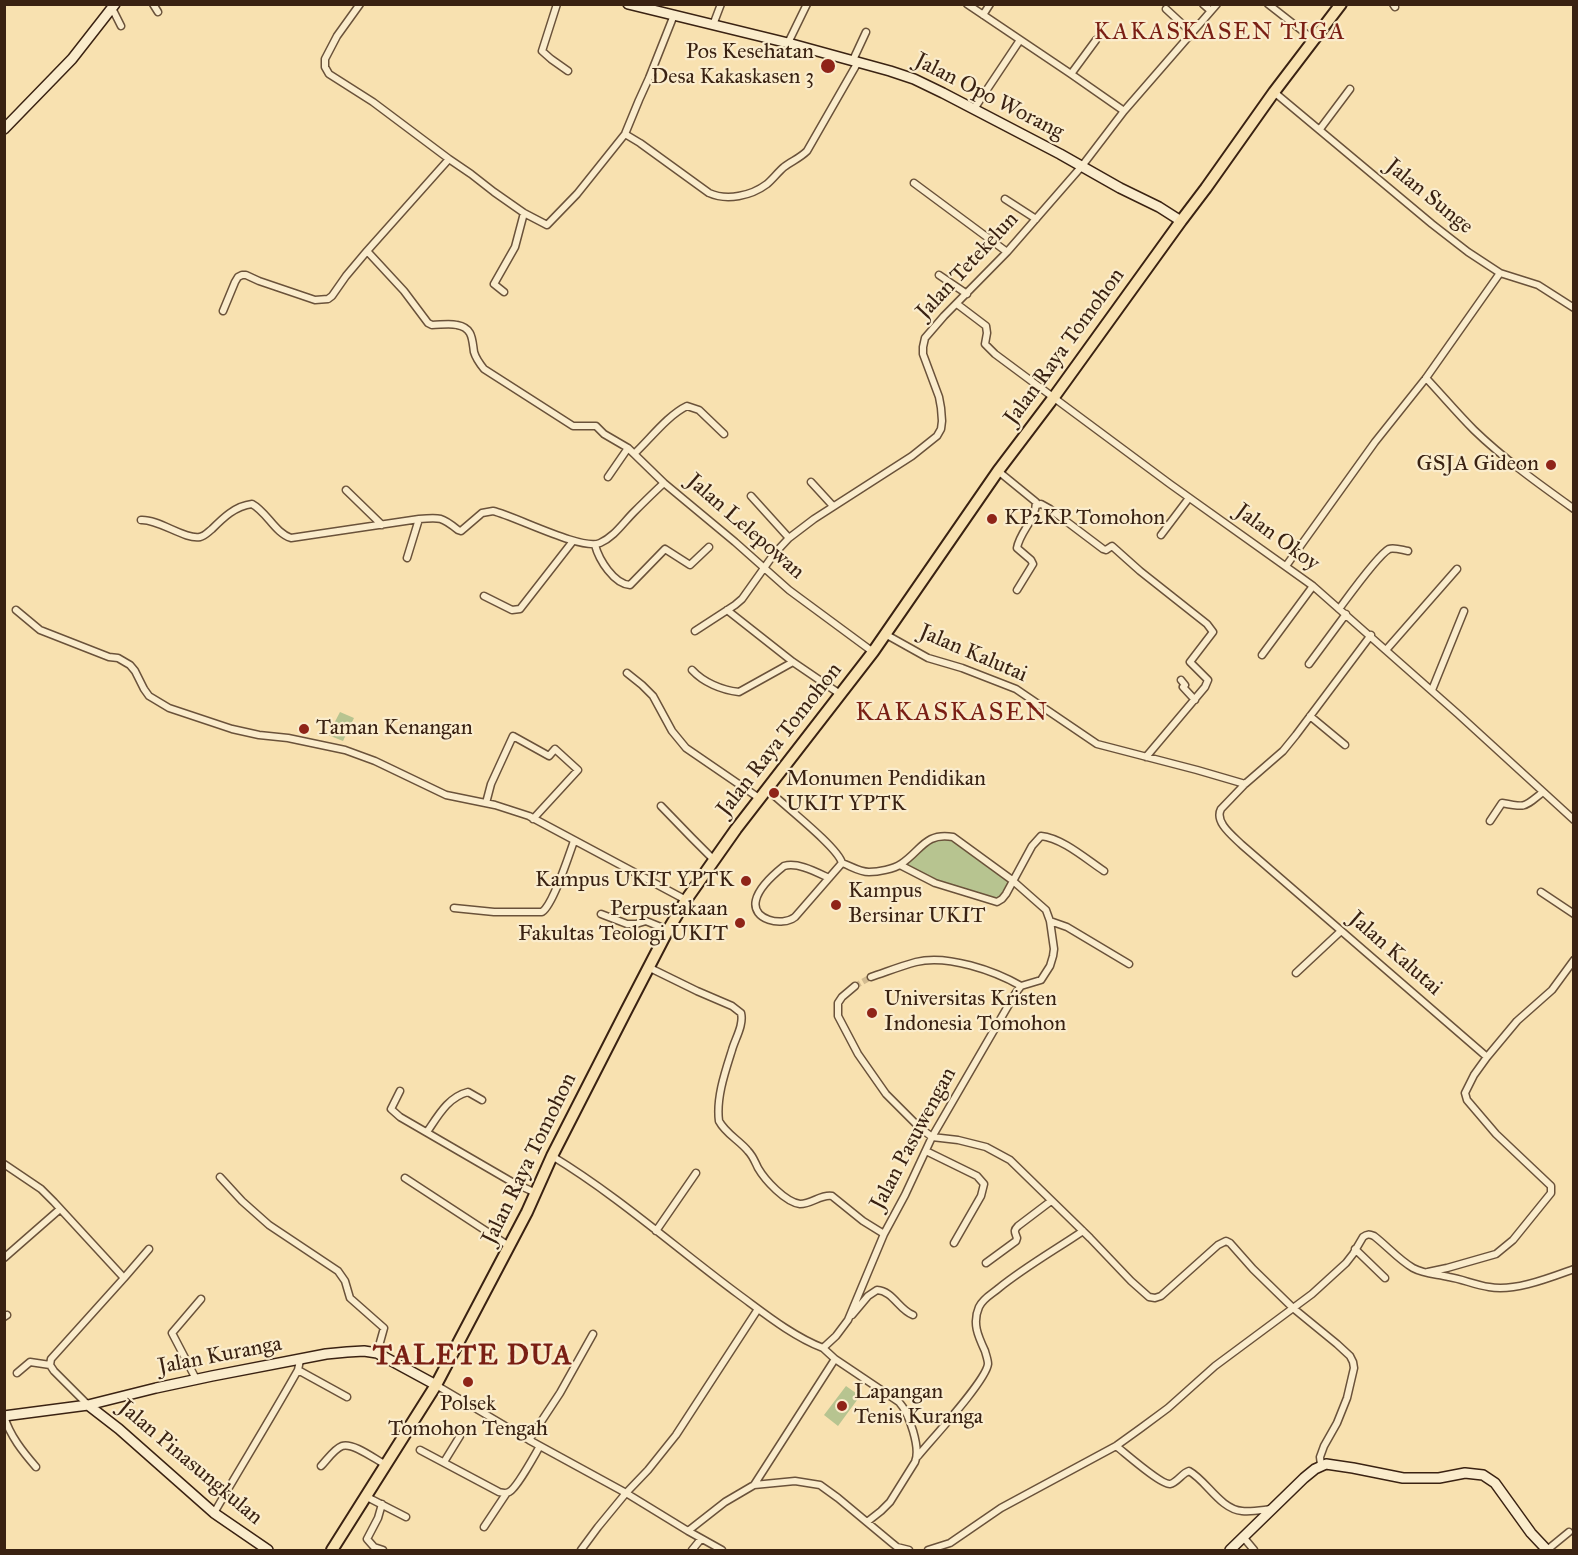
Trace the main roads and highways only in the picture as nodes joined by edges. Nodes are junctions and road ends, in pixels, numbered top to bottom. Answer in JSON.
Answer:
{"nodes":[{"id":1,"x":1341,"y":4,"type":"edge"},
{"id":2,"x":332,"y":1551,"type":"edge"}],
"edges":[{"from":1,"to":2,"type":"highway","name":"Jalan Raya Tomohon"}]}
